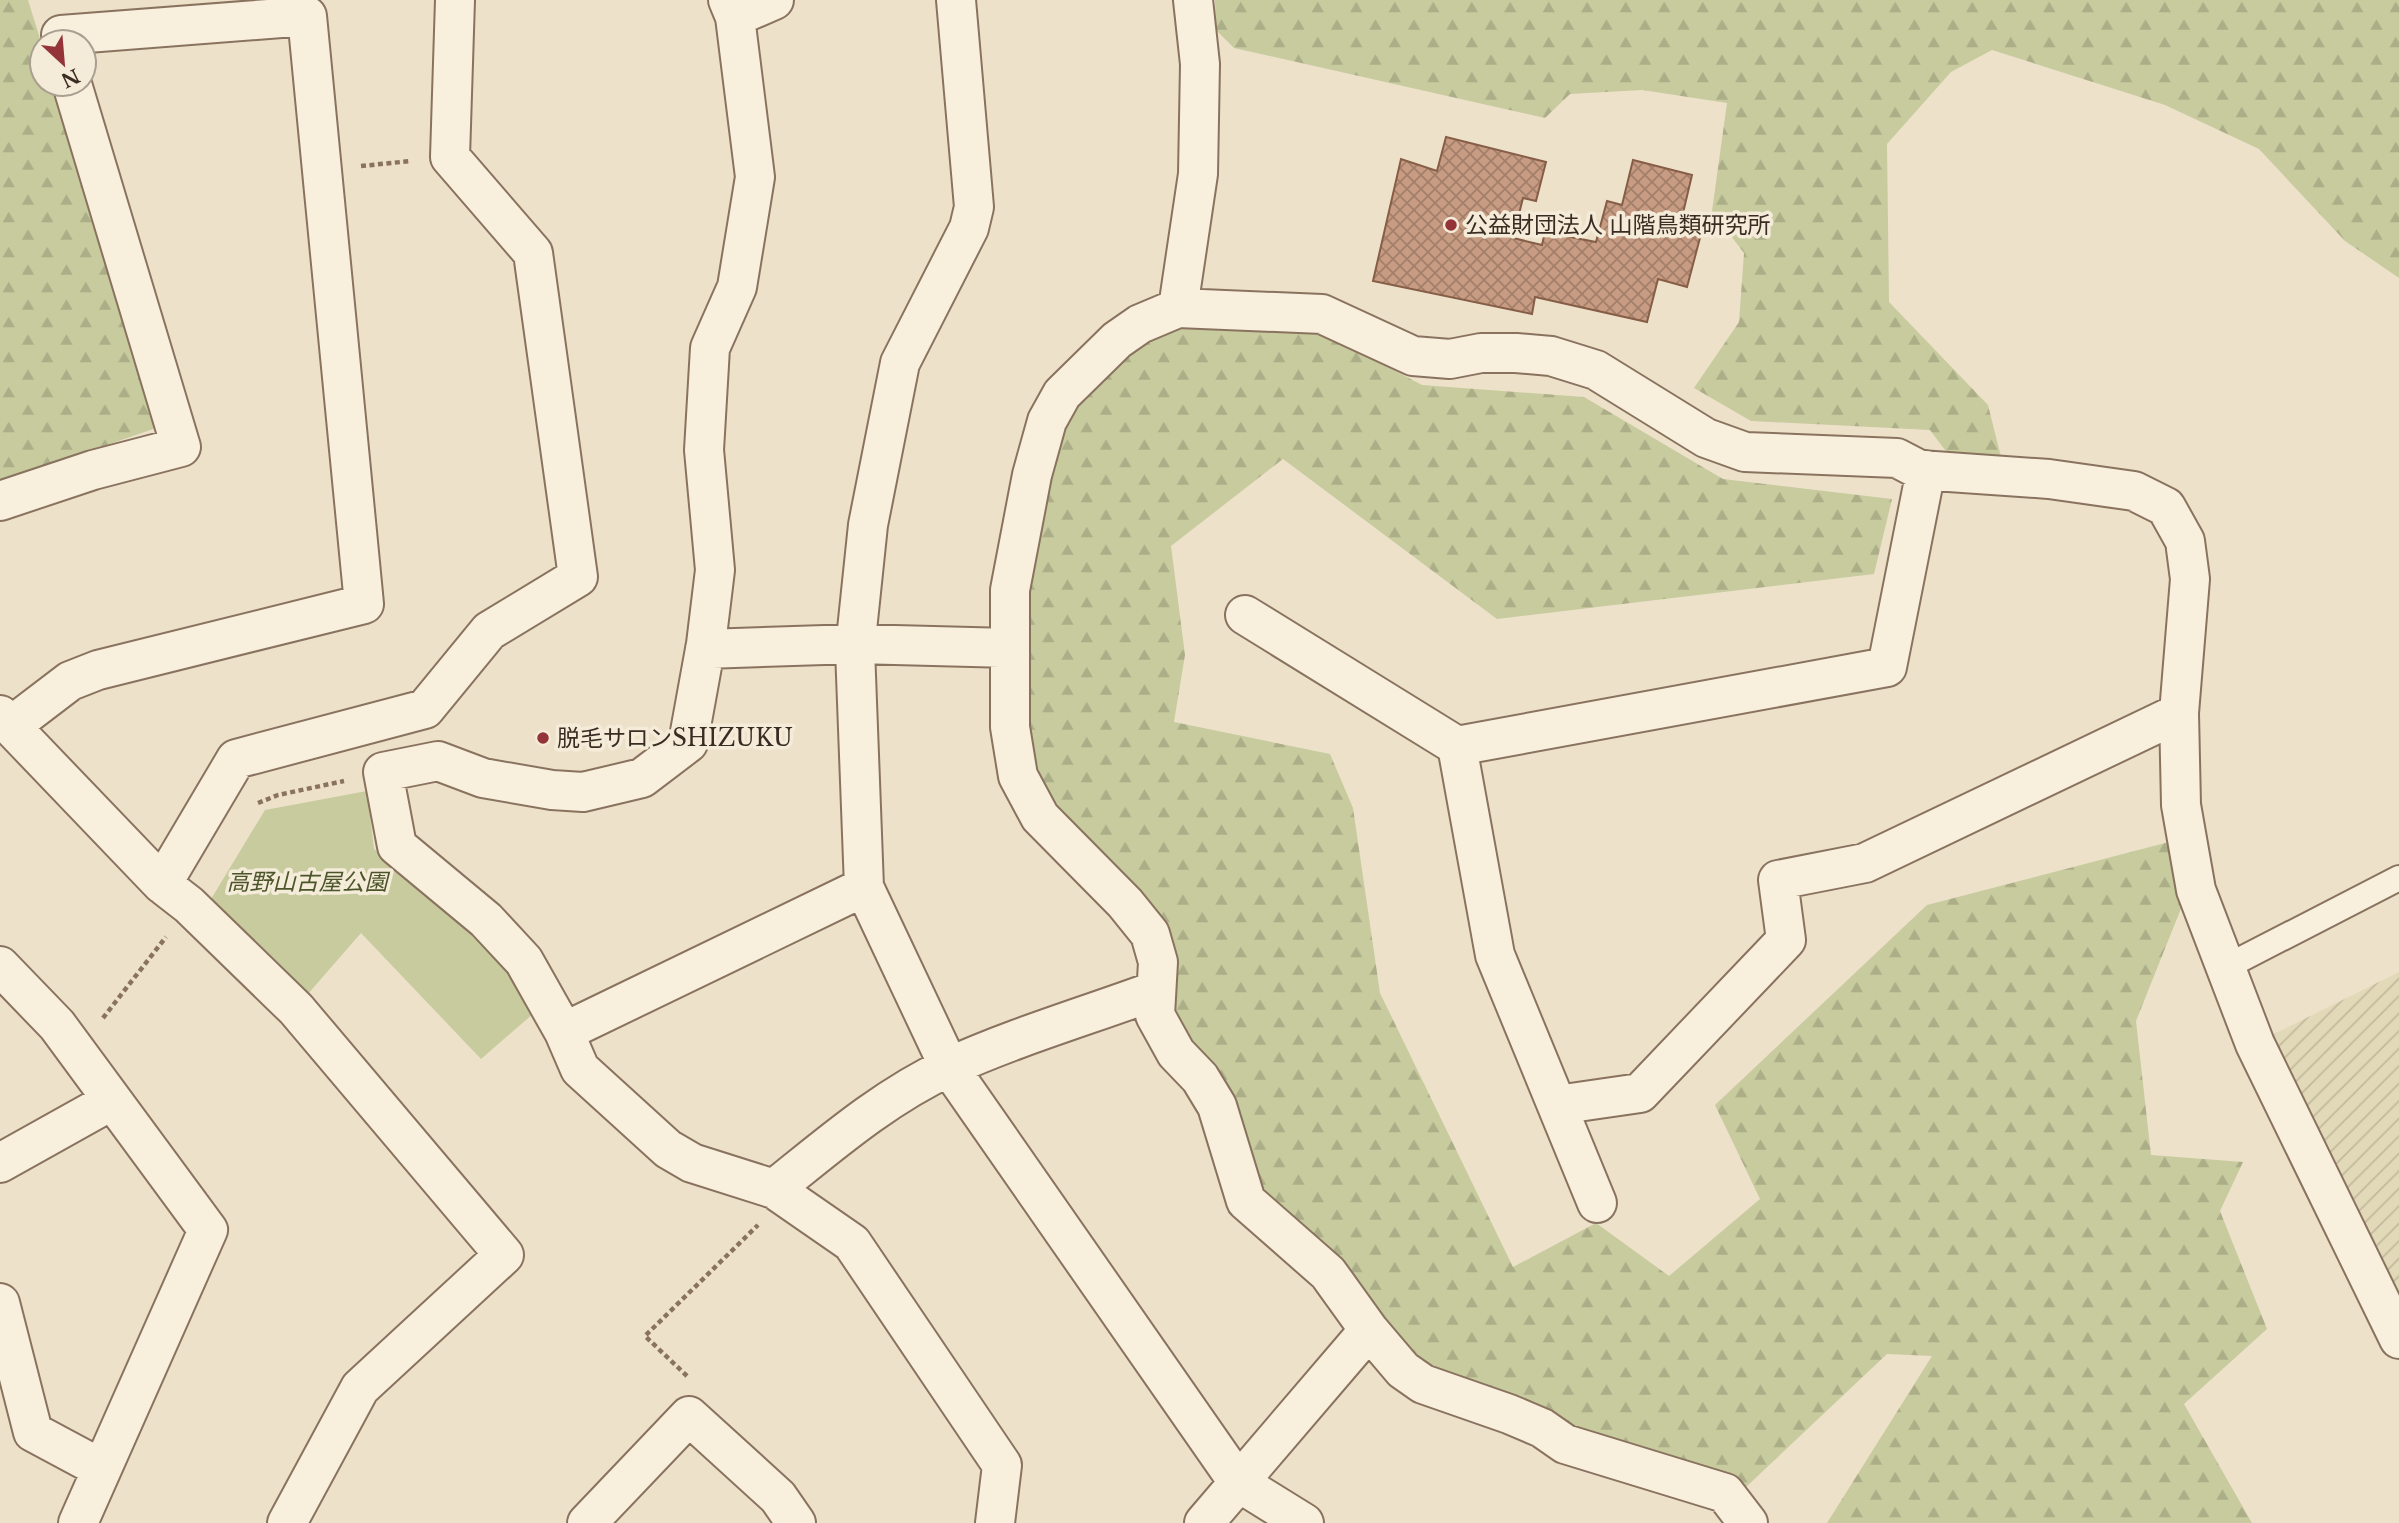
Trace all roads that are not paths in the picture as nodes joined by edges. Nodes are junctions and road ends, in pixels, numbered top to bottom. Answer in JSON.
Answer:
{"nodes":[{"id":1,"x":455,"y":0,"type":"edge"},
{"id":2,"x":774,"y":0,"type":"edge"},
{"id":3,"x":956,"y":0,"type":"edge"},
{"id":4,"x":1194,"y":0,"type":"edge"},
{"id":5,"x":732,"y":9,"type":"edge"},
{"id":6,"x":98,"y":32,"type":"edge"},
{"id":7,"x":76,"y":98,"type":"edge"},
{"id":8,"x":1178,"y":308,"type":"junction"},
{"id":9,"x":1926,"y":470,"type":"junction"},
{"id":10,"x":0,"y":501,"type":"edge"},
{"id":11,"x":1245,"y":615,"type":"dead end"},
{"id":12,"x":856,"y":643,"type":"junction"},
{"id":13,"x":1010,"y":648,"type":"junction"},
{"id":14,"x":705,"y":649,"type":"junction"},
{"id":15,"x":2179,"y":713,"type":"junction"},
{"id":16,"x":5,"y":720,"type":"edge"},
{"id":17,"x":1457,"y":746,"type":"junction"},
{"id":18,"x":2399,"y":878,"type":"edge"},
{"id":19,"x":162,"y":884,"type":"junction"},
{"id":20,"x":864,"y":887,"type":"junction"},
{"id":21,"x":0,"y":966,"type":"edge"},
{"id":22,"x":2226,"y":967,"type":"junction"},
{"id":23,"x":1154,"y":991,"type":"junction"},
{"id":24,"x":564,"y":1032,"type":"junction"},
{"id":25,"x":948,"y":1067,"type":"junction"},
{"id":26,"x":111,"y":1101,"type":"junction"},
{"id":27,"x":1556,"y":1105,"type":"junction"},
{"id":28,"x":0,"y":1164,"type":"edge"},
{"id":29,"x":780,"y":1193,"type":"junction"},
{"id":30,"x":1597,"y":1203,"type":"dead end"},
{"id":31,"x":0,"y":1303,"type":"edge"},
{"id":32,"x":1369,"y":1330,"type":"junction"},
{"id":33,"x":2399,"y":1339,"type":"edge"},
{"id":34,"x":102,"y":1469,"type":"junction"},
{"id":35,"x":1238,"y":1482,"type":"junction"},
{"id":36,"x":78,"y":1523,"type":"edge"},
{"id":37,"x":287,"y":1523,"type":"edge"},
{"id":38,"x":587,"y":1523,"type":"edge"},
{"id":39,"x":796,"y":1523,"type":"edge"},
{"id":40,"x":995,"y":1523,"type":"edge"},
{"id":41,"x":1204,"y":1523,"type":"edge"},
{"id":42,"x":1304,"y":1523,"type":"edge"},
{"id":43,"x":1748,"y":1523,"type":"edge"}],
"edges":[{"from":1,"to":19,"type":"street"},
{"from":2,"to":5,"type":"street"},
{"from":3,"to":12,"type":"street"},
{"from":4,"to":8,"type":"street"},
{"from":5,"to":14,"type":"street"},
{"from":6,"to":16,"type":"street"},
{"from":7,"to":10,"type":"street"},
{"from":8,"to":9,"type":"street"},
{"from":8,"to":13,"type":"street"},
{"from":9,"to":15,"type":"street"},
{"from":9,"to":17,"type":"street"},
{"from":11,"to":17,"type":"street"},
{"from":12,"to":13,"type":"street"},
{"from":12,"to":14,"type":"street"},
{"from":12,"to":20,"type":"street"},
{"from":13,"to":23,"type":"street"},
{"from":14,"to":24,"type":"street"},
{"from":15,"to":22,"type":"street"},
{"from":15,"to":27,"type":"street"},
{"from":16,"to":19,"type":"street"},
{"from":17,"to":27,"type":"street"},
{"from":18,"to":22,"type":"lane"},
{"from":19,"to":37,"type":"street"},
{"from":20,"to":24,"type":"street"},
{"from":20,"to":25,"type":"street"},
{"from":21,"to":26,"type":"street"},
{"from":22,"to":33,"type":"street"},
{"from":23,"to":25,"type":"street"},
{"from":23,"to":32,"type":"street"},
{"from":24,"to":29,"type":"street"},
{"from":25,"to":29,"type":"street"},
{"from":25,"to":35,"type":"street"},
{"from":26,"to":28,"type":"street"},
{"from":26,"to":34,"type":"street"},
{"from":27,"to":30,"type":"street"},
{"from":29,"to":40,"type":"street"},
{"from":31,"to":34,"type":"street"},
{"from":32,"to":35,"type":"street"},
{"from":32,"to":43,"type":"street"},
{"from":34,"to":36,"type":"street"},
{"from":35,"to":41,"type":"street"},
{"from":35,"to":42,"type":"street"},
{"from":38,"to":39,"type":"street"}]}
